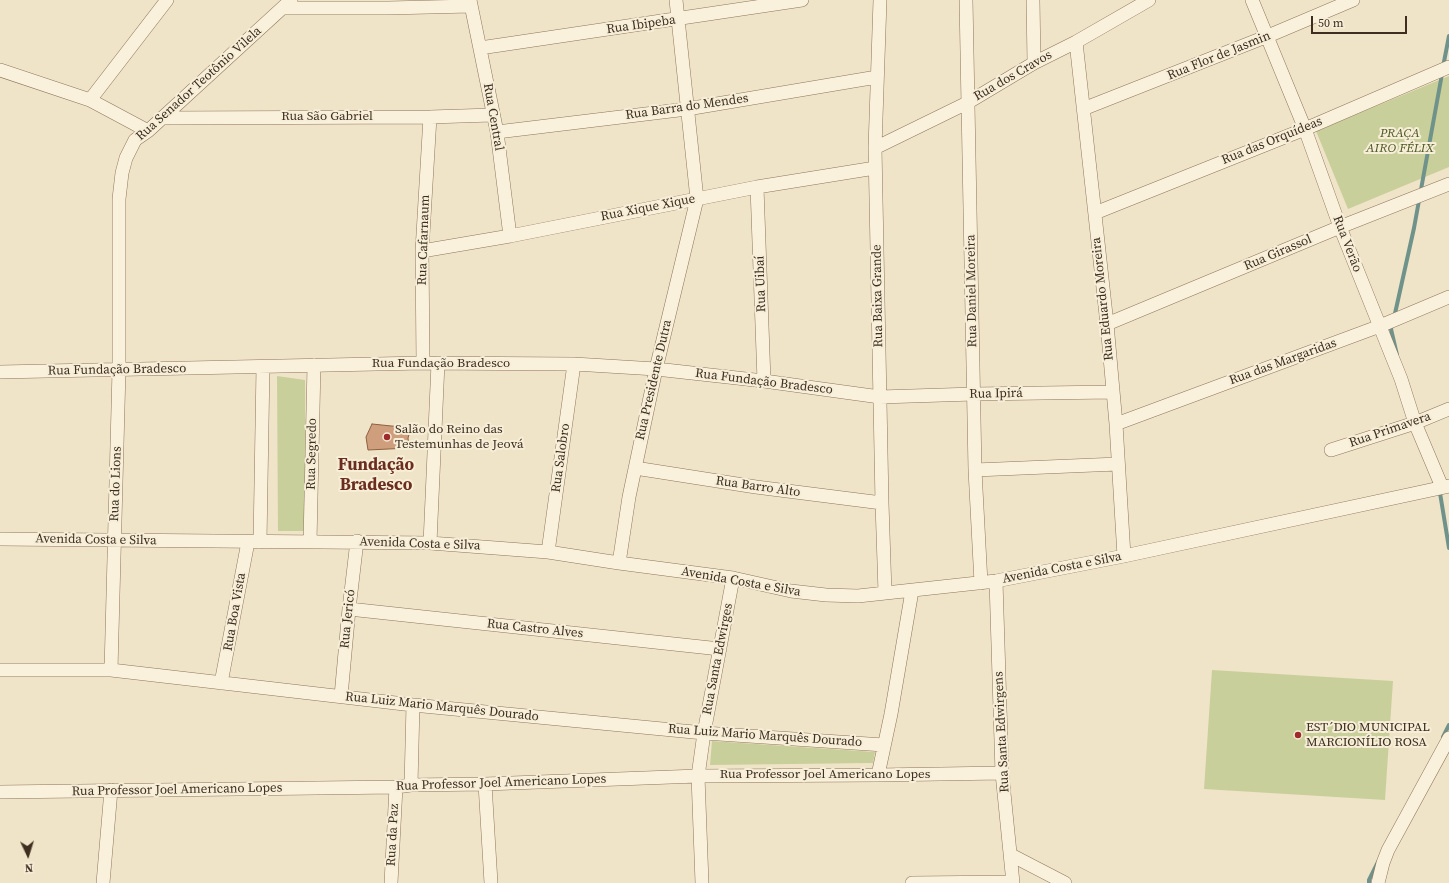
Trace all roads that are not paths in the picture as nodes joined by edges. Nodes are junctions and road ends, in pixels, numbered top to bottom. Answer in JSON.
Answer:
{"nodes":[{"id":1,"x":167,"y":0,"type":"edge"},
{"id":2,"x":676,"y":0,"type":"edge"},
{"id":3,"x":802,"y":0,"type":"edge"},
{"id":4,"x":880,"y":0,"type":"edge"},
{"id":5,"x":966,"y":0,"type":"edge"},
{"id":6,"x":1033,"y":0,"type":"edge"},
{"id":7,"x":1149,"y":0,"type":"edge"},
{"id":8,"x":1252,"y":0,"type":"edge"},
{"id":9,"x":1353,"y":0,"type":"edge"},
{"id":10,"x":471,"y":3,"type":"edge"},
{"id":11,"x":288,"y":4,"type":"edge"},
{"id":12,"x":678,"y":19,"type":"junction"},
{"id":13,"x":1268,"y":36,"type":"junction"},
{"id":14,"x":1076,"y":42,"type":"junction"},
{"id":15,"x":480,"y":48,"type":"junction"},
{"id":16,"x":1034,"y":63,"type":"junction"},
{"id":17,"x":1449,"y":68,"type":"edge"},
{"id":18,"x":0,"y":70,"type":"edge"},
{"id":19,"x":877,"y":77,"type":"junction"},
{"id":20,"x":90,"y":100,"type":"junction"},
{"id":21,"x":967,"y":103,"type":"junction"},
{"id":22,"x":687,"y":109,"type":"junction"},
{"id":23,"x":1084,"y":109,"type":"junction"},
{"id":24,"x":492,"y":115,"type":"junction"},
{"id":25,"x":430,"y":117,"type":"junction"},
{"id":26,"x":162,"y":118,"type":"junction"},
{"id":27,"x":1305,"y":129,"type":"junction"},
{"id":28,"x":148,"y":131,"type":"junction"},
{"id":29,"x":496,"y":132,"type":"junction"},
{"id":30,"x":874,"y":148,"type":"junction"},
{"id":31,"x":875,"y":168,"type":"junction"},
{"id":32,"x":1449,"y":184,"type":"edge"},
{"id":33,"x":757,"y":187,"type":"junction"},
{"id":34,"x":697,"y":199,"type":"junction"},
{"id":35,"x":1095,"y":213,"type":"junction"},
{"id":36,"x":1340,"y":227,"type":"junction"},
{"id":37,"x":510,"y":236,"type":"junction"},
{"id":38,"x":422,"y":252,"type":"junction"},
{"id":39,"x":1449,"y":297,"type":"edge"},
{"id":40,"x":1107,"y":324,"type":"junction"},
{"id":41,"x":1380,"y":326,"type":"junction"},
{"id":42,"x":423,"y":363,"type":"junction"},
{"id":43,"x":438,"y":363,"type":"junction"},
{"id":44,"x":574,"y":364,"type":"junction"},
{"id":45,"x":263,"y":366,"type":"junction"},
{"id":46,"x":314,"y":366,"type":"junction"},
{"id":47,"x":656,"y":369,"type":"junction"},
{"id":48,"x":119,"y":370,"type":"junction"},
{"id":49,"x":0,"y":372,"type":"edge"},
{"id":50,"x":764,"y":381,"type":"junction"},
{"id":51,"x":1112,"y":392,"type":"junction"},
{"id":52,"x":974,"y":394,"type":"junction"},
{"id":53,"x":880,"y":397,"type":"junction"},
{"id":54,"x":1449,"y":409,"type":"edge"},
{"id":55,"x":1116,"y":424,"type":"junction"},
{"id":56,"x":1415,"y":424,"type":"junction"},
{"id":57,"x":1331,"y":450,"type":"dead end"},
{"id":58,"x":1118,"y":464,"type":"junction"},
{"id":59,"x":635,"y":468,"type":"junction"},
{"id":60,"x":975,"y":470,"type":"junction"},
{"id":61,"x":1444,"y":486,"type":"edge"},
{"id":62,"x":882,"y":503,"type":"junction"},
{"id":63,"x":0,"y":539,"type":"edge"},
{"id":64,"x":114,"y":541,"type":"junction"},
{"id":65,"x":357,"y":541,"type":"junction"},
{"id":66,"x":254,"y":542,"type":"junction"},
{"id":67,"x":310,"y":542,"type":"junction"},
{"id":68,"x":430,"y":543,"type":"junction"},
{"id":69,"x":548,"y":552,"type":"junction"},
{"id":70,"x":1124,"y":556,"type":"junction"},
{"id":71,"x":619,"y":563,"type":"junction"},
{"id":72,"x":733,"y":578,"type":"junction"},
{"id":73,"x":996,"y":581,"type":"junction"},
{"id":74,"x":981,"y":583,"type":"junction"},
{"id":75,"x":912,"y":591,"type":"junction"},
{"id":76,"x":885,"y":593,"type":"junction"},
{"id":77,"x":349,"y":608,"type":"junction"},
{"id":78,"x":720,"y":649,"type":"junction"},
{"id":79,"x":0,"y":670,"type":"edge"},
{"id":80,"x":111,"y":670,"type":"junction"},
{"id":81,"x":221,"y":683,"type":"junction"},
{"id":82,"x":341,"y":696,"type":"junction"},
{"id":83,"x":413,"y":705,"type":"junction"},
{"id":84,"x":704,"y":733,"type":"junction"},
{"id":85,"x":1449,"y":738,"type":"edge"},
{"id":86,"x":884,"y":745,"type":"junction"},
{"id":87,"x":1002,"y":773,"type":"junction"},
{"id":88,"x":878,"y":775,"type":"junction"},
{"id":89,"x":698,"y":776,"type":"junction"},
{"id":90,"x":486,"y":784,"type":"junction"},
{"id":91,"x":411,"y":785,"type":"junction"},
{"id":92,"x":396,"y":787,"type":"junction"},
{"id":93,"x":111,"y":790,"type":"junction"},
{"id":94,"x":0,"y":792,"type":"edge"},
{"id":95,"x":1011,"y":855,"type":"junction"},
{"id":96,"x":103,"y":883,"type":"edge"},
{"id":97,"x":391,"y":883,"type":"edge"},
{"id":98,"x":491,"y":883,"type":"edge"},
{"id":99,"x":702,"y":883,"type":"edge"},
{"id":100,"x":912,"y":883,"type":"edge"},
{"id":101,"x":1013,"y":883,"type":"edge"},
{"id":102,"x":1065,"y":883,"type":"edge"},
{"id":103,"x":1378,"y":883,"type":"edge"}],
"edges":[{"from":1,"to":20,"type":"street"},
{"from":2,"to":12,"type":"street","name":"Rua Presidente Dutra"},
{"from":3,"to":12,"type":"street","name":"Rua Ibipeba"},
{"from":4,"to":19,"type":"street","name":"Rua Baixa Grande"},
{"from":5,"to":21,"type":"street","name":"Rua Daniel Moreira"},
{"from":6,"to":16,"type":"street"},
{"from":7,"to":14,"type":"street","name":"Rua dos Cravos"},
{"from":8,"to":13,"type":"street","name":"Rua Verão"},
{"from":9,"to":13,"type":"street","name":"Rua Flor de Jasmin"},
{"from":10,"to":11,"type":"street"},
{"from":10,"to":15,"type":"street","name":"Rua Central"},
{"from":11,"to":26,"type":"street","name":"Rua Senador Teotônio Vilela"},
{"from":12,"to":15,"type":"street","name":"Rua Ibipeba"},
{"from":12,"to":22,"type":"street","name":"Rua Presidente Dutra"},
{"from":13,"to":23,"type":"street","name":"Rua Flor de Jasmin"},
{"from":13,"to":27,"type":"street","name":"Rua Verão"},
{"from":14,"to":16,"type":"street","name":"Rua dos Cravos"},
{"from":14,"to":23,"type":"street","name":"Rua Eduardo Moreira"},
{"from":15,"to":24,"type":"street","name":"Rua Central"},
{"from":16,"to":21,"type":"street","name":"Rua dos Cravos"},
{"from":17,"to":27,"type":"street","name":"Rua das Orquídeas"},
{"from":18,"to":20,"type":"street"},
{"from":19,"to":22,"type":"street","name":"Rua Barra do Mendes"},
{"from":19,"to":30,"type":"street","name":"Rua Baixa Grande"},
{"from":20,"to":28,"type":"street"},
{"from":21,"to":30,"type":"street","name":"Rua dos Cravos"},
{"from":21,"to":52,"type":"street","name":"Rua Daniel Moreira"},
{"from":22,"to":29,"type":"street","name":"Rua Barra do Mendes"},
{"from":22,"to":34,"type":"street","name":"Rua Presidente Dutra"},
{"from":23,"to":35,"type":"street","name":"Rua Eduardo Moreira"},
{"from":24,"to":25,"type":"street","name":"Rua São Gabriel"},
{"from":24,"to":29,"type":"street","name":"Rua Central"},
{"from":25,"to":26,"type":"street","name":"Rua São Gabriel"},
{"from":25,"to":38,"type":"street","name":"Rua Cafarnaum"},
{"from":26,"to":28,"type":"street","name":"Rua Senador Teotônio Vilela"},
{"from":27,"to":35,"type":"street","name":"Rua das Orquídeas"},
{"from":27,"to":36,"type":"street","name":"Rua Verão"},
{"from":28,"to":48,"type":"street","name":"Rua Senador Teotônio Vilela"},
{"from":29,"to":37,"type":"street","name":"Rua Central"},
{"from":30,"to":31,"type":"street","name":"Rua Baixa Grande"},
{"from":31,"to":33,"type":"street","name":"Rua Xique Xique"},
{"from":31,"to":53,"type":"street","name":"Rua Baixa Grande"},
{"from":32,"to":36,"type":"street","name":"Rua Girassol"},
{"from":33,"to":34,"type":"street","name":"Rua Xique Xique"},
{"from":33,"to":50,"type":"street","name":"Rua Uibaí"},
{"from":34,"to":37,"type":"street","name":"Rua Xique Xique"},
{"from":34,"to":47,"type":"street","name":"Rua Presidente Dutra"},
{"from":35,"to":40,"type":"street","name":"Rua Eduardo Moreira"},
{"from":36,"to":40,"type":"street","name":"Rua Girassol"},
{"from":36,"to":41,"type":"street","name":"Rua Verão"},
{"from":37,"to":38,"type":"street","name":"Rua Xique Xique"},
{"from":38,"to":42,"type":"street","name":"Rua Cafarnaum"},
{"from":39,"to":41,"type":"street","name":"Rua das Margaridas"},
{"from":40,"to":51,"type":"street","name":"Rua Eduardo Moreira"},
{"from":41,"to":55,"type":"street","name":"Rua das Margaridas"},
{"from":41,"to":56,"type":"street","name":"Rua Verão"},
{"from":42,"to":43,"type":"street","name":"Rua Fundação Bradesco"},
{"from":42,"to":46,"type":"street","name":"Rua Fundação Bradesco"},
{"from":43,"to":44,"type":"street","name":"Rua Fundação Bradesco"},
{"from":43,"to":68,"type":"street"},
{"from":44,"to":47,"type":"street","name":"Rua Fundação Bradesco"},
{"from":44,"to":69,"type":"street","name":"Rua Salobro"},
{"from":45,"to":46,"type":"street","name":"Rua Fundação Bradesco"},
{"from":45,"to":48,"type":"street","name":"Rua Fundação Bradesco"},
{"from":45,"to":66,"type":"street","name":"Rua Boa Vista"},
{"from":46,"to":67,"type":"street","name":"Rua Segredo"},
{"from":47,"to":50,"type":"street","name":"Rua Fundação Bradesco"},
{"from":47,"to":59,"type":"street","name":"Rua Presidente Dutra"},
{"from":48,"to":49,"type":"street","name":"Rua Fundação Bradesco"},
{"from":48,"to":64,"type":"street","name":"Rua do Lions"},
{"from":50,"to":53,"type":"street","name":"Rua Fundação Bradesco"},
{"from":51,"to":52,"type":"street","name":"Rua Ipirá"},
{"from":51,"to":55,"type":"street","name":"Rua Eduardo Moreira"},
{"from":52,"to":53,"type":"street","name":"Rua Ipirá"},
{"from":52,"to":60,"type":"street","name":"Rua Daniel Moreira"},
{"from":53,"to":62,"type":"street","name":"Rua Baixa Grande"},
{"from":54,"to":56,"type":"street","name":"Rua Primavera"},
{"from":55,"to":58,"type":"street","name":"Rua Eduardo Moreira"},
{"from":56,"to":57,"type":"street","name":"Rua Primavera"},
{"from":56,"to":61,"type":"street","name":"Rua Verão"},
{"from":58,"to":60,"type":"street"},
{"from":58,"to":70,"type":"street","name":"Rua Eduardo Moreira"},
{"from":59,"to":62,"type":"street","name":"Rua Barro Alto"},
{"from":59,"to":71,"type":"street","name":"Rua Presidente Dutra"},
{"from":60,"to":74,"type":"street","name":"Rua Daniel Moreira"},
{"from":61,"to":70,"type":"street","name":"Avenida Costa e Silva"},
{"from":62,"to":76,"type":"street","name":"Rua Baixa Grande"},
{"from":63,"to":64,"type":"street","name":"Avenida Costa e Silva"},
{"from":64,"to":66,"type":"street","name":"Avenida Costa e Silva"},
{"from":64,"to":80,"type":"street","name":"Rua do Lions"},
{"from":65,"to":67,"type":"street","name":"Avenida Costa e Silva"},
{"from":65,"to":68,"type":"street","name":"Avenida Costa e Silva"},
{"from":65,"to":77,"type":"street","name":"Rua Jericó"},
{"from":66,"to":67,"type":"street","name":"Avenida Costa e Silva"},
{"from":66,"to":81,"type":"street","name":"Rua Boa Vista"},
{"from":68,"to":69,"type":"street","name":"Avenida Costa e Silva"},
{"from":69,"to":71,"type":"street","name":"Avenida Costa e Silva"},
{"from":70,"to":73,"type":"street","name":"Avenida Costa e Silva"},
{"from":71,"to":72,"type":"street","name":"Avenida Costa e Silva"},
{"from":72,"to":76,"type":"street","name":"Avenida Costa e Silva"},
{"from":72,"to":78,"type":"street","name":"Rua Santa Edwirges"},
{"from":73,"to":74,"type":"street","name":"Avenida Costa e Silva"},
{"from":73,"to":87,"type":"street","name":"Rua Santa Edwirgens"},
{"from":74,"to":75,"type":"street","name":"Avenida Costa e Silva"},
{"from":75,"to":76,"type":"street","name":"Avenida Costa e Silva"},
{"from":75,"to":86,"type":"street"},
{"from":77,"to":78,"type":"street","name":"Rua Castro Alves"},
{"from":77,"to":82,"type":"street","name":"Rua Jericó"},
{"from":78,"to":84,"type":"street","name":"Rua Santa Edwirges"},
{"from":79,"to":80,"type":"street","name":"Rua Luiz Mario Marquês Dourado"},
{"from":80,"to":81,"type":"street","name":"Rua Luiz Mario Marquês Dourado"},
{"from":81,"to":82,"type":"street","name":"Rua Luiz Mario Marquês Dourado"},
{"from":82,"to":83,"type":"street","name":"Rua Luiz Mario Marquês Dourado"},
{"from":83,"to":84,"type":"street","name":"Rua Luiz Mario Marquês Dourado"},
{"from":83,"to":91,"type":"street"},
{"from":84,"to":86,"type":"street","name":"Rua Luiz Mario Marquês Dourado"},
{"from":84,"to":89,"type":"street","name":"Rua Santa Edwirges"},
{"from":85,"to":103,"type":"street"},
{"from":86,"to":88,"type":"street"},
{"from":87,"to":88,"type":"street","name":"Rua Professor Joel Americano Lopes"},
{"from":87,"to":95,"type":"street","name":"Rua Santa Edwirgens"},
{"from":88,"to":89,"type":"street","name":"Rua Professor Joel Americano Lopes"},
{"from":89,"to":90,"type":"street","name":"Rua Professor Joel Americano Lopes"},
{"from":89,"to":99,"type":"street","name":"Rua Santa Edwirges"},
{"from":90,"to":91,"type":"street","name":"Rua Professor Joel Americano Lopes"},
{"from":90,"to":98,"type":"street"},
{"from":91,"to":92,"type":"street","name":"Rua Professor Joel Americano Lopes"},
{"from":92,"to":93,"type":"street","name":"Rua Professor Joel Americano Lopes"},
{"from":92,"to":97,"type":"street","name":"Rua da Paz"},
{"from":93,"to":94,"type":"street","name":"Rua Professor Joel Americano Lopes"},
{"from":93,"to":96,"type":"street"},
{"from":95,"to":101,"type":"street","name":"Rua Santa Edwirgens"},
{"from":95,"to":102,"type":"street"},
{"from":100,"to":101,"type":"street"}]}
